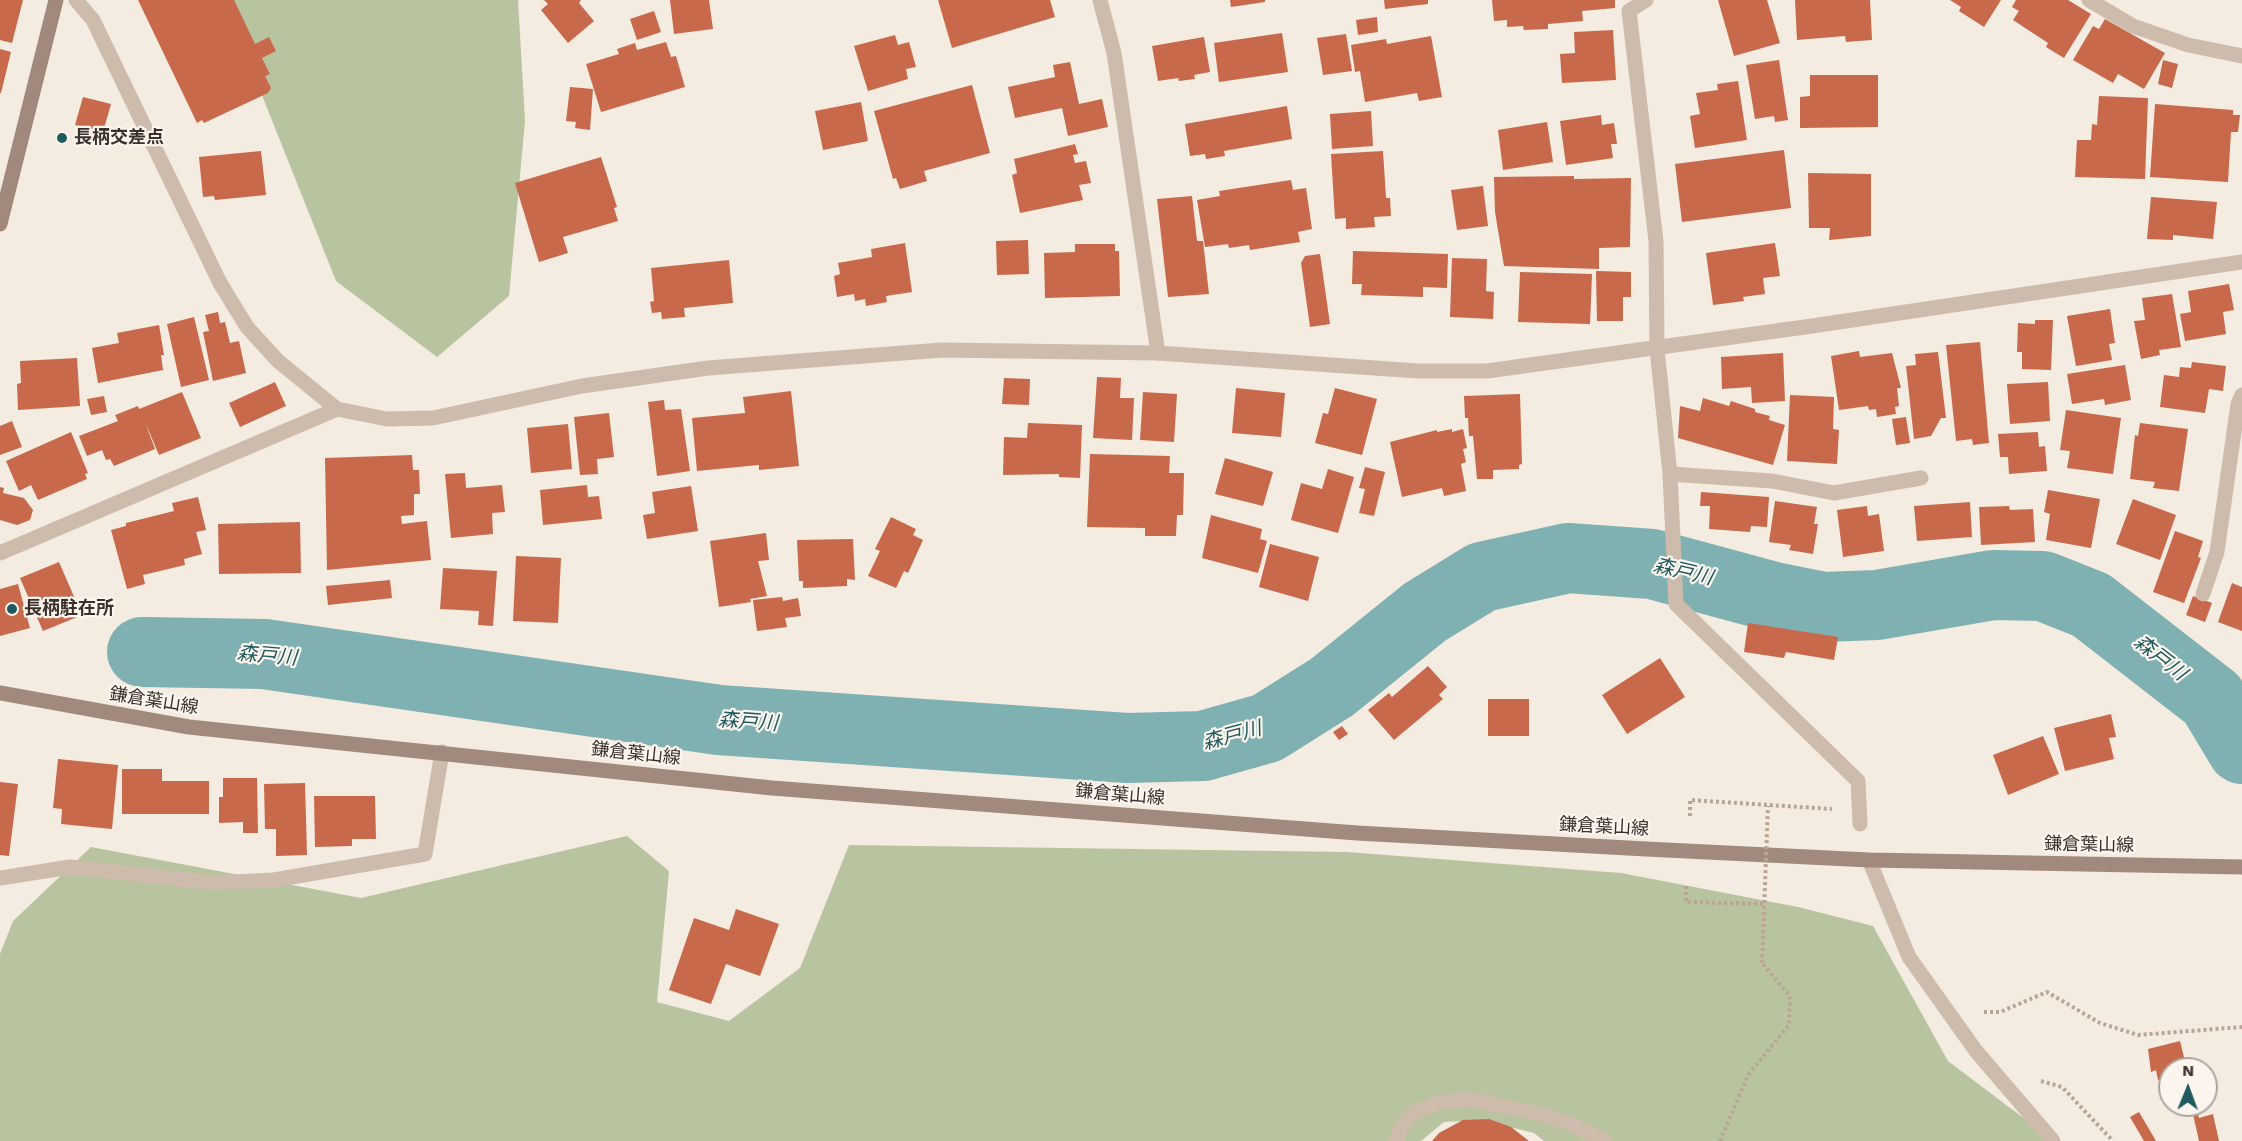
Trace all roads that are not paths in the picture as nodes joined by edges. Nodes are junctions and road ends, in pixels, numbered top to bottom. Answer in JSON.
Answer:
{"nodes":[{"id":1,"x":56,"y":0,"type":"edge"},
{"id":2,"x":76,"y":0,"type":"edge"},
{"id":3,"x":1100,"y":0,"type":"edge"},
{"id":4,"x":1646,"y":0,"type":"edge"},
{"id":5,"x":2089,"y":0,"type":"edge"},
{"id":6,"x":1628,"y":5,"type":"edge"},
{"id":7,"x":2242,"y":56,"type":"edge"},
{"id":8,"x":0,"y":224,"type":"edge"},
{"id":9,"x":2242,"y":262,"type":"edge"},
{"id":10,"x":1657,"y":349,"type":"junction"},
{"id":11,"x":1158,"y":353,"type":"junction"},
{"id":12,"x":2242,"y":395,"type":"edge"},
{"id":13,"x":337,"y":409,"type":"junction"},
{"id":14,"x":1670,"y":474,"type":"junction"},
{"id":15,"x":1921,"y":478,"type":"dead end"},
{"id":16,"x":0,"y":553,"type":"edge"},
{"id":17,"x":2203,"y":594,"type":"dead end"},
{"id":18,"x":0,"y":693,"type":"edge"},
{"id":19,"x":442,"y":752,"type":"junction"},
{"id":20,"x":1860,"y":824,"type":"dead end"},
{"id":21,"x":1869,"y":860,"type":"junction"},
{"id":22,"x":2242,"y":867,"type":"edge"},
{"id":23,"x":0,"y":878,"type":"edge"},
{"id":24,"x":1396,"y":1141,"type":"edge"},
{"id":25,"x":1605,"y":1141,"type":"edge"},
{"id":26,"x":2053,"y":1141,"type":"edge"}],
"edges":[{"from":1,"to":8,"type":"main road"},
{"from":2,"to":13,"type":"street"},
{"from":3,"to":11,"type":"street"},
{"from":4,"to":6,"type":"street"},
{"from":5,"to":7,"type":"street"},
{"from":6,"to":10,"type":"street"},
{"from":9,"to":10,"type":"street"},
{"from":10,"to":11,"type":"street"},
{"from":10,"to":14,"type":"street"},
{"from":11,"to":13,"type":"street"},
{"from":12,"to":17,"type":"street"},
{"from":13,"to":16,"type":"street"},
{"from":14,"to":15,"type":"street"},
{"from":14,"to":20,"type":"street"},
{"from":18,"to":19,"type":"main road","name":"鎌倉葉山線"},
{"from":19,"to":21,"type":"main road","name":"鎌倉葉山線"},
{"from":19,"to":23,"type":"street"},
{"from":21,"to":22,"type":"main road","name":"鎌倉葉山線"},
{"from":21,"to":26,"type":"street"},
{"from":24,"to":25,"type":"street"}]}
